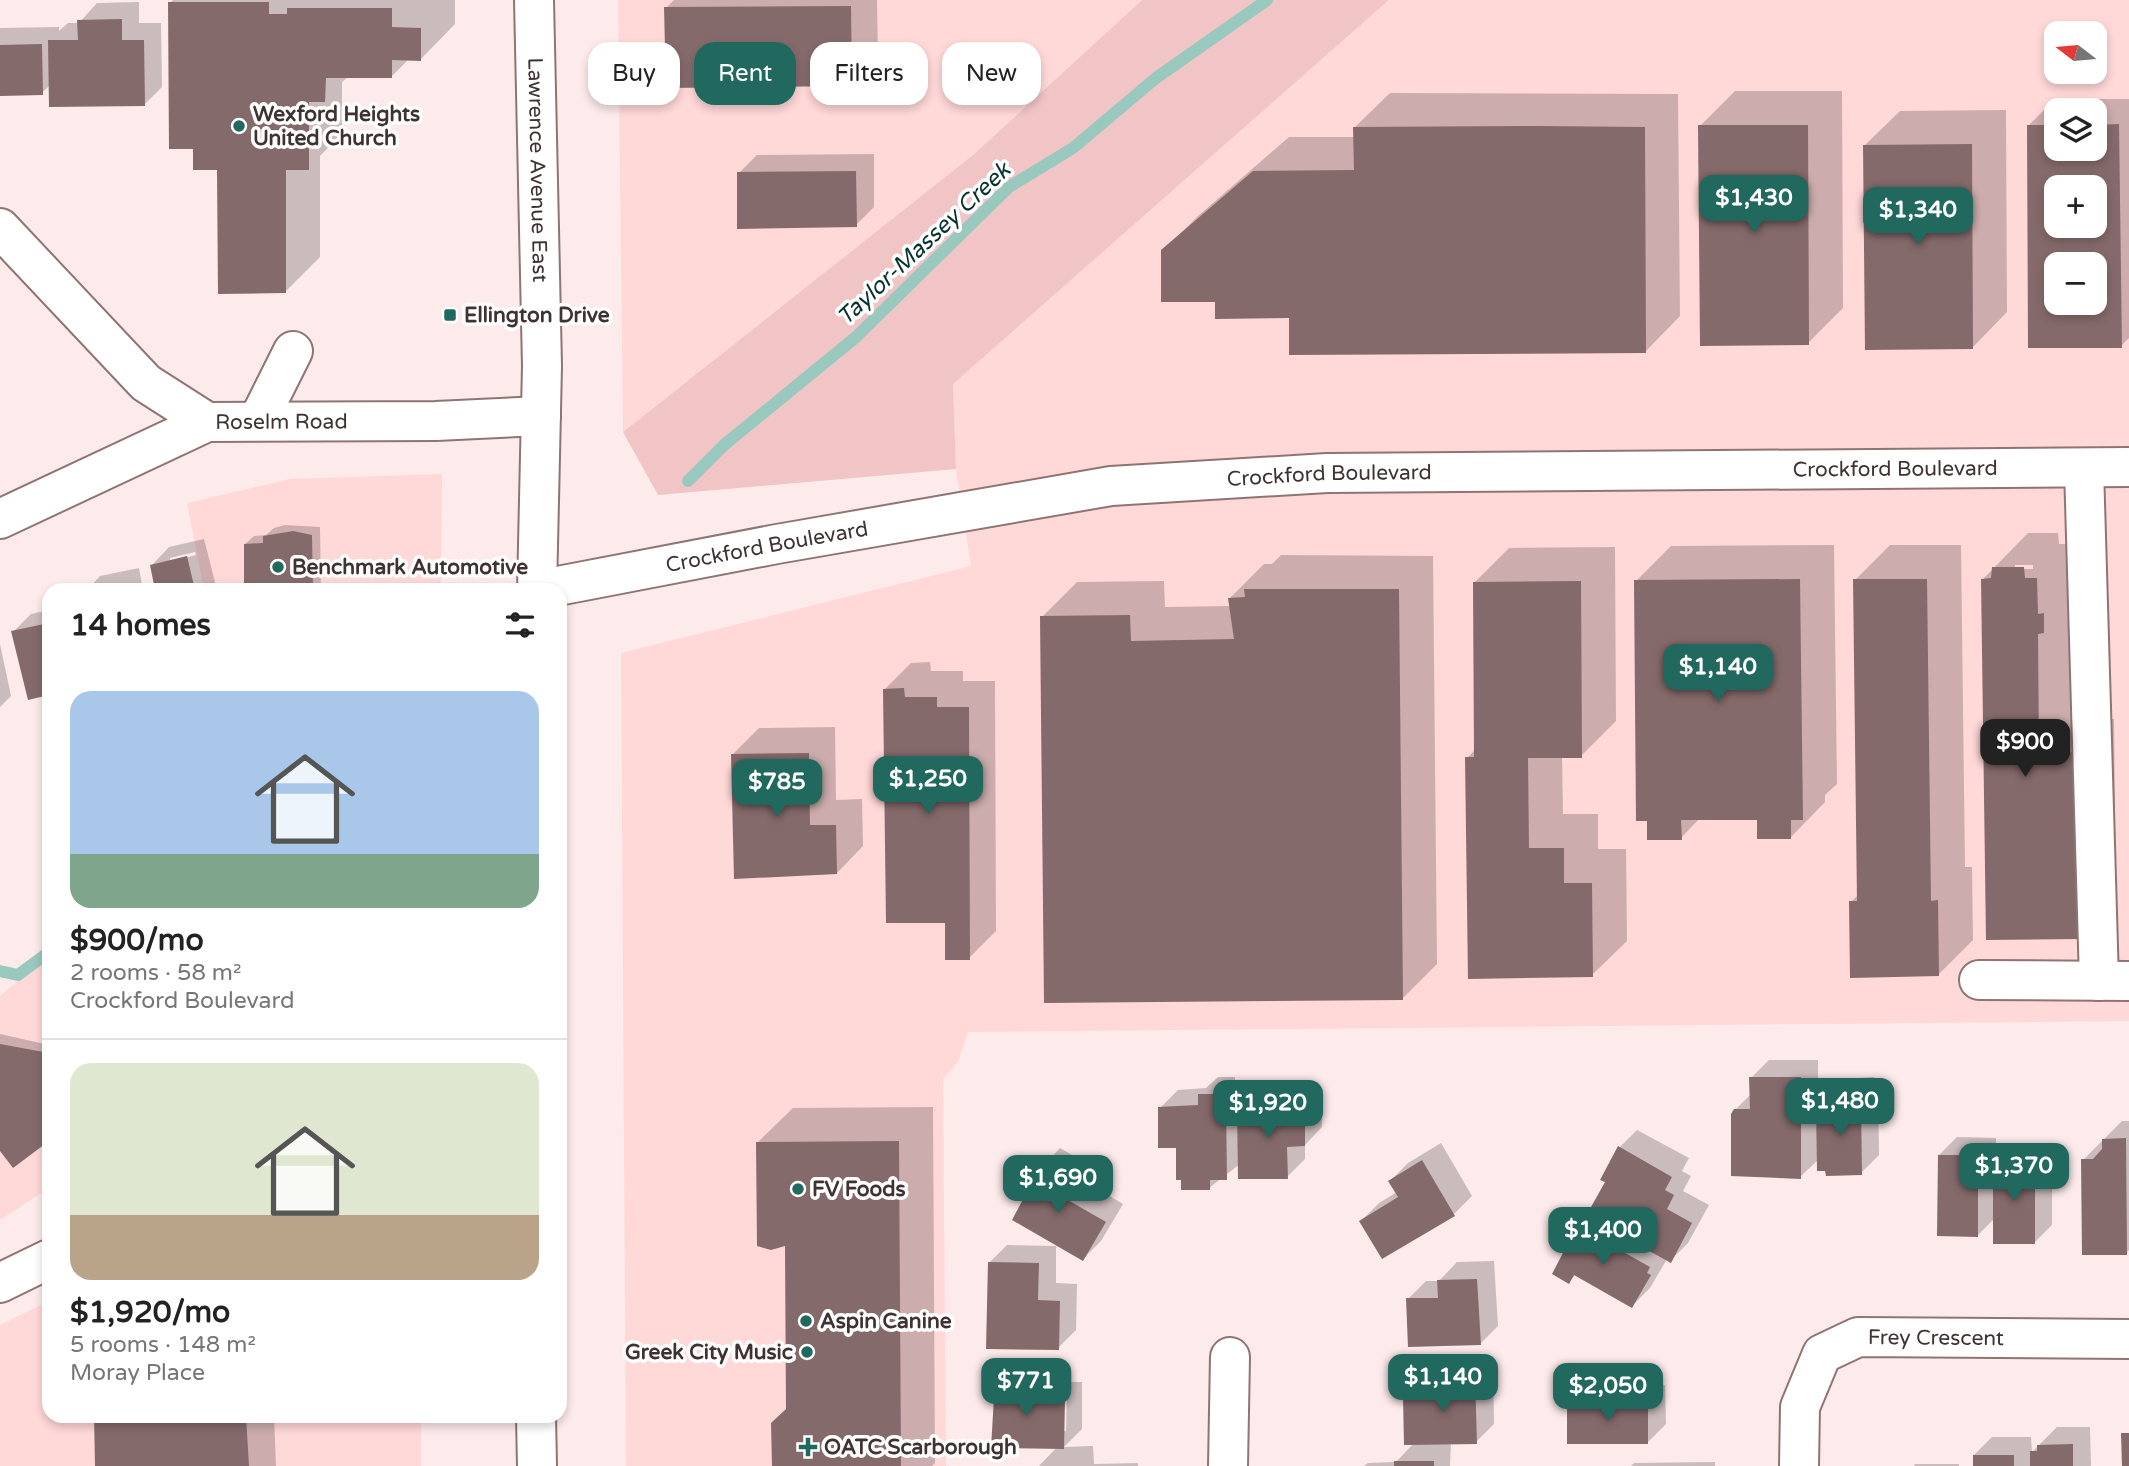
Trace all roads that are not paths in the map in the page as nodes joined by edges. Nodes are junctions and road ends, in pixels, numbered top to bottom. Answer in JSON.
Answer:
{"nodes":[{"id":1,"x":534,"y":0,"type":"edge"},
{"id":2,"x":0,"y":228,"type":"edge"},
{"id":3,"x":293,"y":351,"type":"dead end"},
{"id":4,"x":541,"y":416,"type":"junction"},
{"id":5,"x":258,"y":421,"type":"junction"},
{"id":6,"x":207,"y":422,"type":"junction"},
{"id":7,"x":2129,"y":467,"type":"edge"},
{"id":8,"x":2084,"y":468,"type":"junction"},
{"id":9,"x":0,"y":519,"type":"edge"},
{"id":10,"x":537,"y":583,"type":"edge"},
{"id":11,"x":567,"y":584,"type":"edge"},
{"id":12,"x":1979,"y":980,"type":"dead end"},
{"id":13,"x":2114,"y":981,"type":"edge"},
{"id":14,"x":42,"y":1262,"type":"edge"},
{"id":15,"x":0,"y":1283,"type":"edge"},
{"id":16,"x":2129,"y":1339,"type":"edge"},
{"id":17,"x":1230,"y":1357,"type":"dead end"},
{"id":18,"x":536,"y":1423,"type":"edge"},
{"id":19,"x":537,"y":1466,"type":"edge"},
{"id":20,"x":1228,"y":1466,"type":"edge"},
{"id":21,"x":1799,"y":1466,"type":"edge"}],
"edges":[{"from":1,"to":4,"type":"street","name":"Lawrence Avenue East"},
{"from":2,"to":6,"type":"street"},
{"from":3,"to":5,"type":"street"},
{"from":4,"to":5,"type":"street","name":"Roselm Road"},
{"from":4,"to":10,"type":"street","name":"Lawrence Avenue East"},
{"from":5,"to":6,"type":"street","name":"Roselm Road"},
{"from":6,"to":9,"type":"street","name":"Roselm Road"},
{"from":7,"to":8,"type":"street","name":"Crockford Boulevard"},
{"from":8,"to":11,"type":"street","name":"Crockford Boulevard"},
{"from":8,"to":13,"type":"street"},
{"from":12,"to":13,"type":"street"},
{"from":14,"to":15,"type":"street"},
{"from":16,"to":21,"type":"street","name":"Frey Crescent"},
{"from":17,"to":20,"type":"street"},
{"from":18,"to":19,"type":"street"}]}
